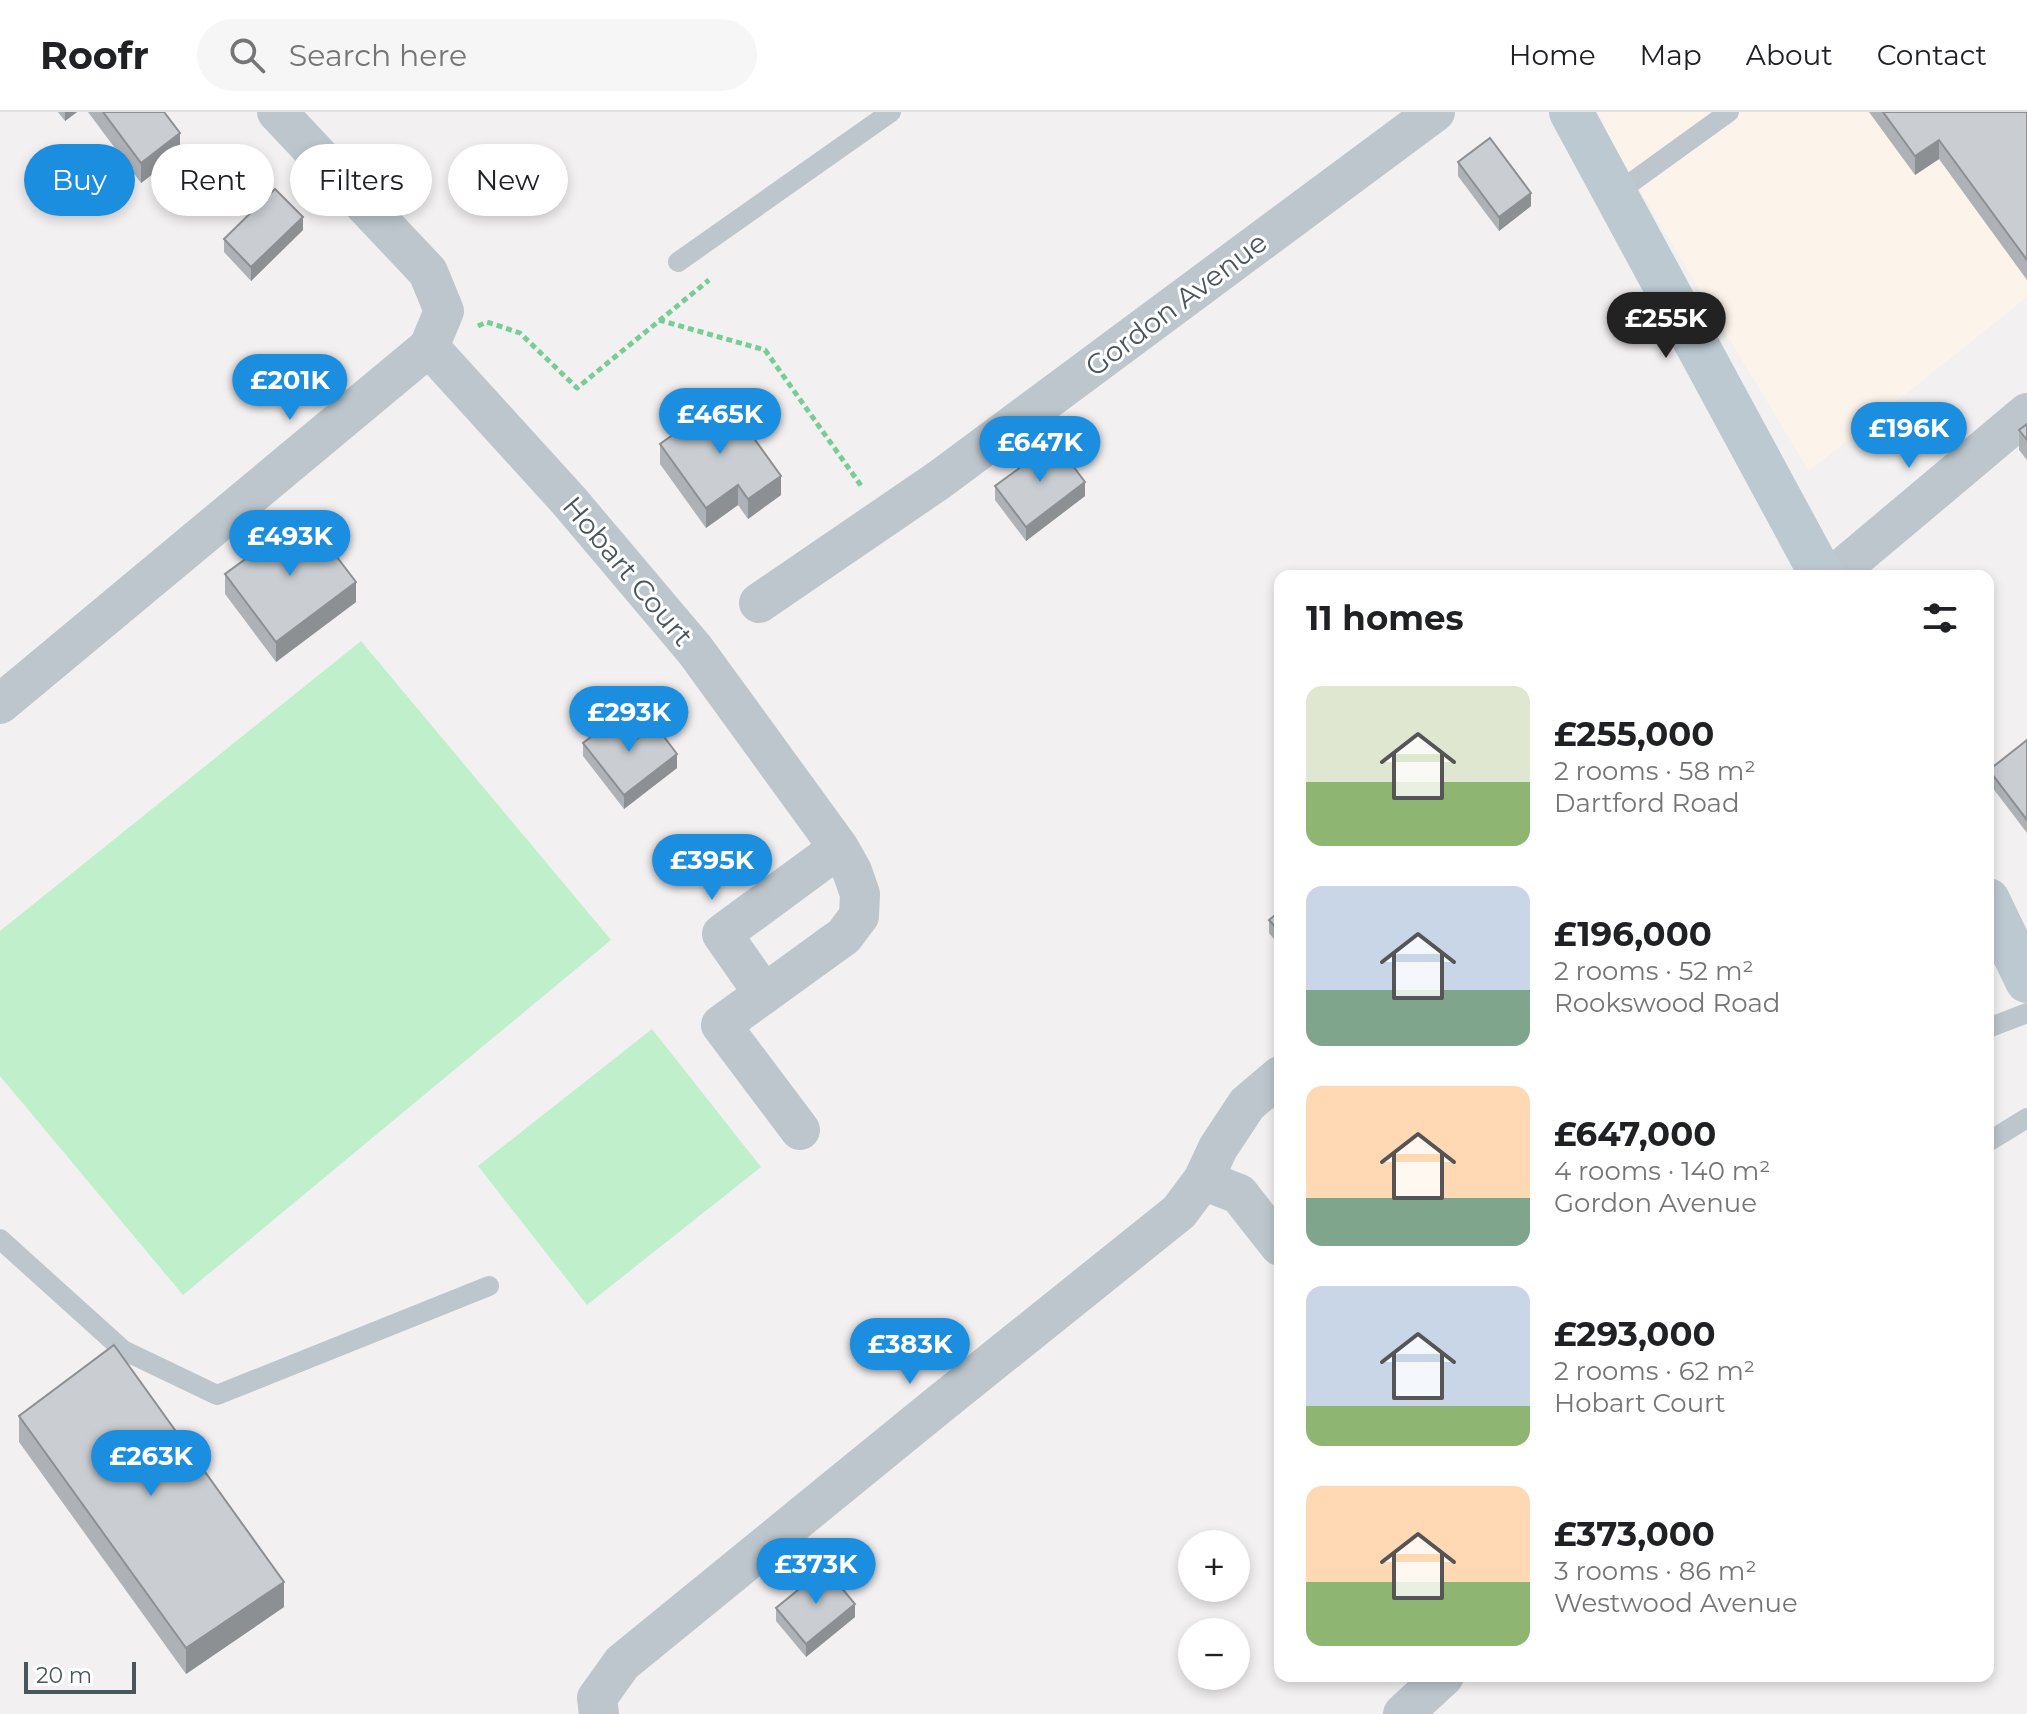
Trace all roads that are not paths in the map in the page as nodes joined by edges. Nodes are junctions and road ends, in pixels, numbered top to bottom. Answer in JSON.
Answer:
{"nodes":[{"id":1,"x":277,"y":112,"type":"edge"},
{"id":2,"x":891,"y":112,"type":"edge"},
{"id":3,"x":1435,"y":112,"type":"edge"},
{"id":4,"x":1571,"y":112,"type":"edge"},
{"id":5,"x":1729,"y":112,"type":"edge"},
{"id":6,"x":1614,"y":195,"type":"junction"},
{"id":7,"x":678,"y":262,"type":"dead end"},
{"id":8,"x":429,"y":347,"type":"junction"},
{"id":9,"x":2027,"y":413,"type":"edge"},
{"id":10,"x":1819,"y":570,"type":"edge"},
{"id":11,"x":1840,"y":570,"type":"edge"},
{"id":12,"x":759,"y":603,"type":"dead end"},
{"id":13,"x":5,"y":696,"type":"edge"},
{"id":14,"x":839,"y":848,"type":"junction"},
{"id":15,"x":1994,"y":912,"type":"edge"},
{"id":16,"x":2027,"y":981,"type":"edge"},
{"id":17,"x":764,"y":994,"type":"junction"},
{"id":18,"x":2027,"y":1013,"type":"edge"},
{"id":19,"x":1994,"y":1026,"type":"edge"},
{"id":20,"x":1274,"y":1081,"type":"edge"},
{"id":21,"x":2027,"y":1118,"type":"edge"},
{"id":22,"x":800,"y":1130,"type":"dead end"},
{"id":23,"x":1994,"y":1138,"type":"edge"},
{"id":24,"x":1203,"y":1180,"type":"junction"},
{"id":25,"x":1274,"y":1238,"type":"edge"},
{"id":26,"x":0,"y":1239,"type":"edge"},
{"id":27,"x":489,"y":1286,"type":"dead end"},
{"id":28,"x":1438,"y":1682,"type":"edge"},
{"id":29,"x":599,"y":1714,"type":"edge"},
{"id":30,"x":1403,"y":1714,"type":"edge"}],
"edges":[{"from":1,"to":8,"type":"street"},
{"from":2,"to":7,"type":"lane"},
{"from":3,"to":12,"type":"street","name":"Gordon Avenue"},
{"from":4,"to":6,"type":"main road"},
{"from":5,"to":6,"type":"lane"},
{"from":6,"to":10,"type":"main road"},
{"from":8,"to":13,"type":"street"},
{"from":8,"to":14,"type":"street","name":"Hobart Court"},
{"from":9,"to":11,"type":"street"},
{"from":14,"to":17,"type":"street","name":"Hobart Court"},
{"from":14,"to":17,"type":"street"},
{"from":15,"to":16,"type":"main road"},
{"from":17,"to":22,"type":"street","name":"Hobart Court"},
{"from":18,"to":19,"type":"lane"},
{"from":20,"to":24,"type":"street"},
{"from":21,"to":23,"type":"lane"},
{"from":24,"to":25,"type":"street"},
{"from":24,"to":29,"type":"street"},
{"from":26,"to":27,"type":"lane"},
{"from":28,"to":30,"type":"street"}]}
